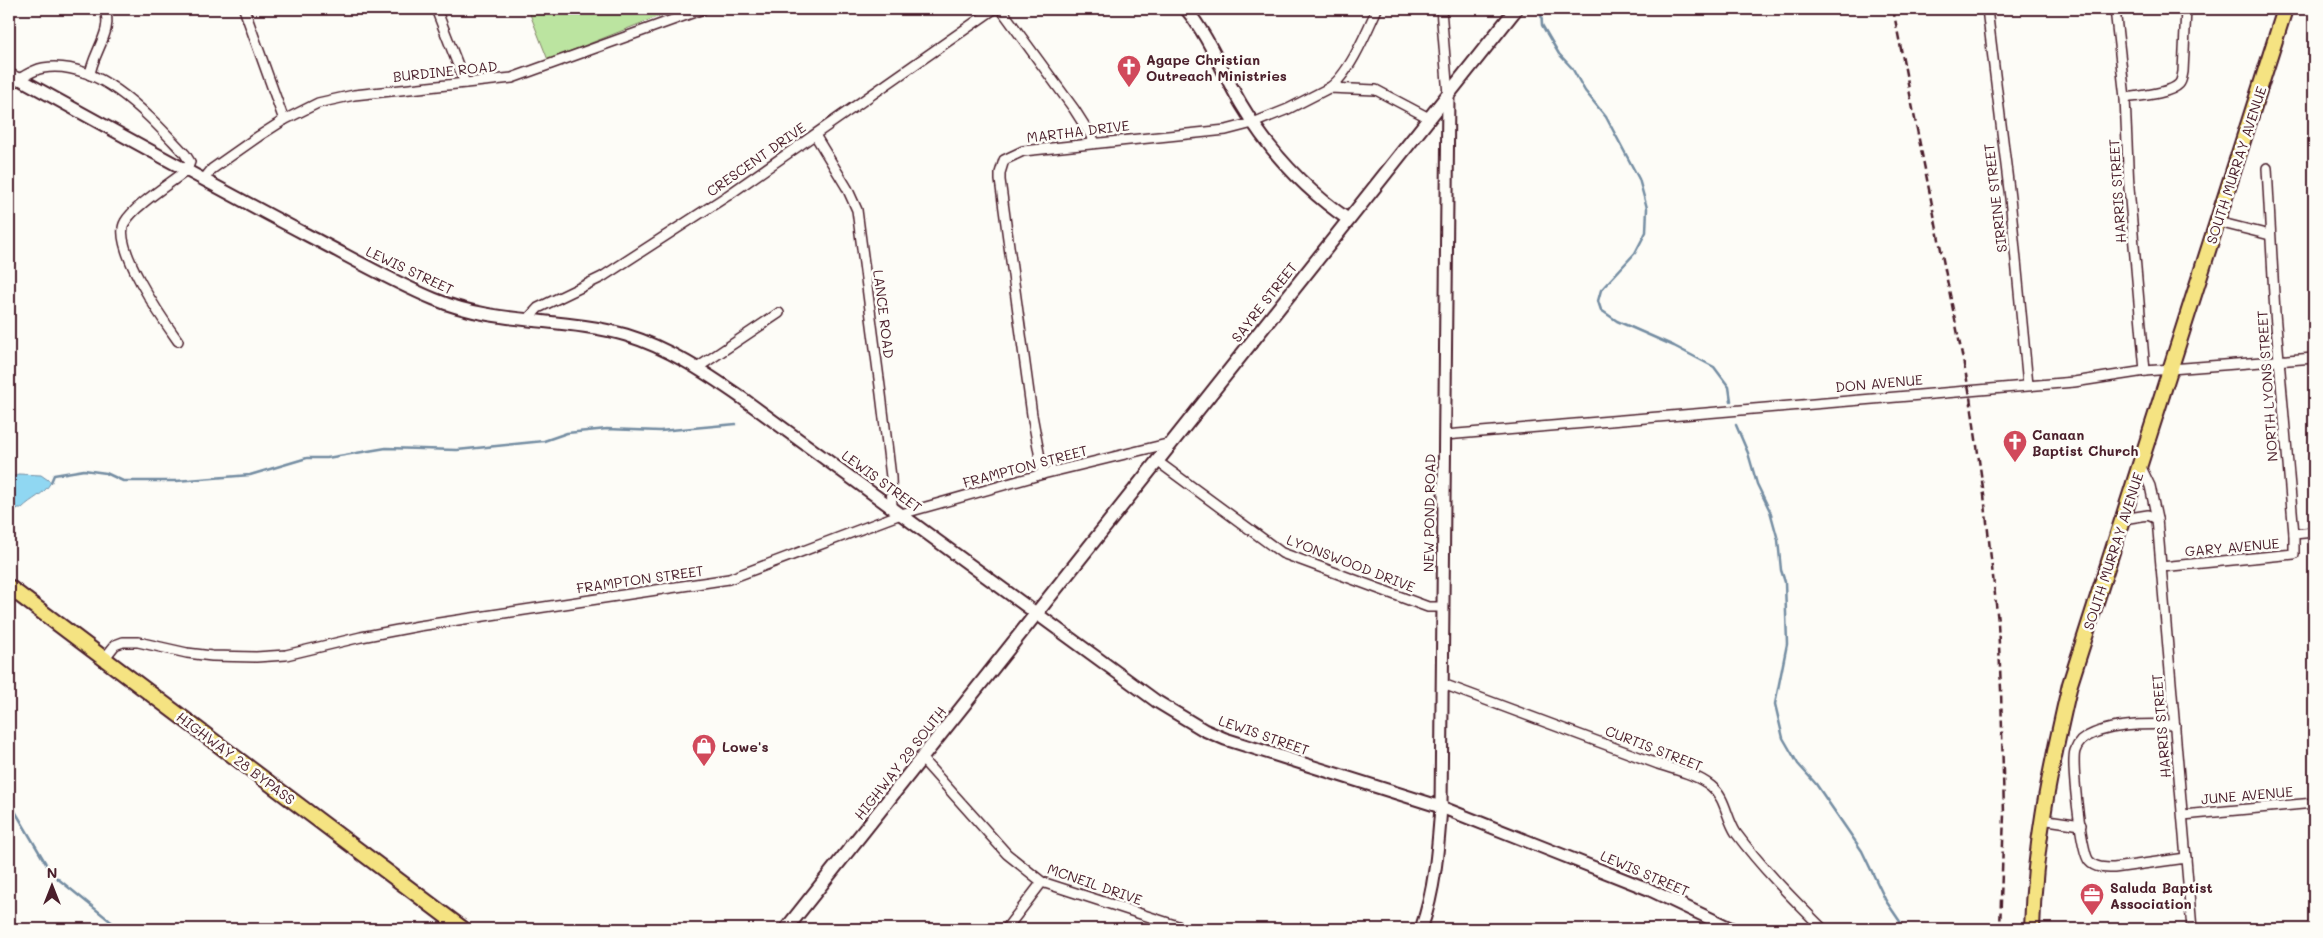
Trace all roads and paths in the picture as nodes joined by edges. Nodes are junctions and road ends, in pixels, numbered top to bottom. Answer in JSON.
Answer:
{"nodes":[{"id":1,"x":104,"y":9,"type":"edge"},
{"id":2,"x":244,"y":9,"type":"edge"},
{"id":3,"x":436,"y":9,"type":"edge"},
{"id":4,"x":702,"y":9,"type":"edge"},
{"id":5,"x":994,"y":9,"type":"edge"},
{"id":6,"x":1001,"y":9,"type":"edge"},
{"id":7,"x":1186,"y":9,"type":"edge"},
{"id":8,"x":1377,"y":9,"type":"edge"},
{"id":9,"x":1441,"y":9,"type":"edge"},
{"id":10,"x":1516,"y":9,"type":"edge"},
{"id":11,"x":1987,"y":9,"type":"edge"},
{"id":12,"x":2115,"y":9,"type":"edge"},
{"id":13,"x":2186,"y":9,"type":"edge"},
{"id":14,"x":2285,"y":9,"type":"edge"},
{"id":15,"x":9,"y":73,"type":"edge"},
{"id":16,"x":90,"y":75,"type":"junction"},
{"id":17,"x":20,"y":79,"type":"junction"},
{"id":18,"x":465,"y":83,"type":"junction"},
{"id":19,"x":9,"y":85,"type":"edge"},
{"id":20,"x":1329,"y":88,"type":"junction"},
{"id":21,"x":1448,"y":95,"type":"junction"},
{"id":22,"x":2125,"y":98,"type":"junction"},
{"id":23,"x":1429,"y":118,"type":"junction"},
{"id":24,"x":284,"y":120,"type":"junction"},
{"id":25,"x":1253,"y":123,"type":"junction"},
{"id":26,"x":815,"y":135,"type":"junction"},
{"id":27,"x":1095,"y":142,"type":"junction"},
{"id":28,"x":2267,"y":168,"type":"dead end"},
{"id":29,"x":187,"y":170,"type":"junction"},
{"id":30,"x":204,"y":179,"type":"junction"},
{"id":31,"x":1349,"y":220,"type":"junction"},
{"id":32,"x":2218,"y":222,"type":"junction"},
{"id":33,"x":2270,"y":235,"type":"junction"},
{"id":34,"x":779,"y":312,"type":"dead end"},
{"id":35,"x":527,"y":320,"type":"junction"},
{"id":36,"x":178,"y":341,"type":"dead end"},
{"id":37,"x":2314,"y":358,"type":"edge"},
{"id":38,"x":2279,"y":361,"type":"junction"},
{"id":39,"x":697,"y":368,"type":"junction"},
{"id":40,"x":2170,"y":369,"type":"junction"},
{"id":41,"x":2145,"y":371,"type":"junction"},
{"id":42,"x":2028,"y":385,"type":"junction"},
{"id":43,"x":1445,"y":436,"type":"junction"},
{"id":44,"x":1171,"y":443,"type":"junction"},
{"id":45,"x":1157,"y":461,"type":"junction"},
{"id":46,"x":2140,"y":465,"type":"junction"},
{"id":47,"x":1043,"y":474,"type":"junction"},
{"id":48,"x":892,"y":507,"type":"junction"},
{"id":49,"x":901,"y":514,"type":"junction"},
{"id":50,"x":2124,"y":519,"type":"junction"},
{"id":51,"x":2157,"y":520,"type":"junction"},
{"id":52,"x":2314,"y":532,"type":"edge"},
{"id":53,"x":2294,"y":534,"type":"junction"},
{"id":54,"x":2161,"y":567,"type":"junction"},
{"id":55,"x":9,"y":586,"type":"edge"},
{"id":56,"x":1443,"y":607,"type":"junction"},
{"id":57,"x":1035,"y":613,"type":"junction"},
{"id":58,"x":104,"y":659,"type":"junction"},
{"id":59,"x":1443,"y":684,"type":"junction"},
{"id":60,"x":2175,"y":725,"type":"junction"},
{"id":61,"x":922,"y":759,"type":"junction"},
{"id":62,"x":2314,"y":803,"type":"edge"},
{"id":63,"x":1441,"y":807,"type":"junction"},
{"id":64,"x":2183,"y":815,"type":"junction"},
{"id":65,"x":2041,"y":819,"type":"junction"},
{"id":66,"x":2081,"y":825,"type":"junction"},
{"id":67,"x":2186,"y":858,"type":"junction"},
{"id":68,"x":1042,"y":882,"type":"junction"},
{"id":69,"x":464,"y":929,"type":"edge"},
{"id":70,"x":786,"y":929,"type":"edge"},
{"id":71,"x":1006,"y":929,"type":"edge"},
{"id":72,"x":1187,"y":929,"type":"edge"},
{"id":73,"x":1421,"y":929,"type":"edge"},
{"id":74,"x":1732,"y":929,"type":"edge"},
{"id":75,"x":1823,"y":929,"type":"edge"},
{"id":76,"x":2032,"y":929,"type":"edge"},
{"id":77,"x":2192,"y":929,"type":"edge"}],
"edges":[{"from":1,"to":16,"type":"street"},
{"from":2,"to":24,"type":"street"},
{"from":3,"to":18,"type":"street"},
{"from":4,"to":18,"type":"street","name":"BURDINE ROAD"},
{"from":5,"to":26,"type":"street","name":"CRESCENT DRIVE"},
{"from":6,"to":27,"type":"street"},
{"from":7,"to":25,"type":"street"},
{"from":8,"to":20,"type":"street"},
{"from":9,"to":21,"type":"street"},
{"from":10,"to":21,"type":"main road","name":"SAYRE STREET"},
{"from":11,"to":42,"type":"street","name":"SIRRINE STREET"},
{"from":12,"to":22,"type":"street","name":"HARRIS STREET"},
{"from":13,"to":22,"type":"street"},
{"from":14,"to":32,"type":"main road","name":"SOUTH MURRAY AVENUE"},
{"from":15,"to":17,"type":"street","name":"LEWIS STREET"},
{"from":16,"to":17,"type":"street"},
{"from":16,"to":29,"type":"street"},
{"from":17,"to":19,"type":"street"},
{"from":17,"to":29,"type":"street","name":"LEWIS STREET"},
{"from":18,"to":24,"type":"street","name":"BURDINE ROAD"},
{"from":20,"to":23,"type":"street"},
{"from":20,"to":25,"type":"street","name":"MARTHA DRIVE"},
{"from":21,"to":23,"type":"main road","name":"SAYRE STREET"},
{"from":21,"to":43,"type":"street","name":"NEW POND ROAD"},
{"from":22,"to":41,"type":"street","name":"HARRIS STREET"},
{"from":23,"to":31,"type":"main road","name":"SAYRE STREET"},
{"from":24,"to":30,"type":"street","name":"BURDINE ROAD"},
{"from":25,"to":27,"type":"street","name":"MARTHA DRIVE"},
{"from":25,"to":31,"type":"street"},
{"from":26,"to":35,"type":"street","name":"CRESCENT DRIVE"},
{"from":26,"to":48,"type":"street","name":"LANCE ROAD"},
{"from":27,"to":47,"type":"street","name":"MARTHA DRIVE"},
{"from":28,"to":33,"type":"street","name":"NORTH LYONS STREET"},
{"from":29,"to":30,"type":"street","name":"LEWIS STREET"},
{"from":29,"to":36,"type":"street"},
{"from":30,"to":35,"type":"street","name":"LEWIS STREET"},
{"from":31,"to":44,"type":"main road","name":"SAYRE STREET"},
{"from":32,"to":33,"type":"street"},
{"from":32,"to":40,"type":"main road","name":"SOUTH MURRAY AVENUE"},
{"from":33,"to":38,"type":"street","name":"NORTH LYONS STREET"},
{"from":34,"to":39,"type":"street"},
{"from":35,"to":39,"type":"street","name":"LEWIS STREET"},
{"from":37,"to":38,"type":"street","name":"DON AVENUE"},
{"from":38,"to":40,"type":"street","name":"DON AVENUE"},
{"from":38,"to":53,"type":"street","name":"NORTH LYONS STREET"},
{"from":39,"to":48,"type":"street","name":"LEWIS STREET"},
{"from":40,"to":41,"type":"street","name":"DON AVENUE"},
{"from":40,"to":46,"type":"main road","name":"SOUTH MURRAY AVENUE"},
{"from":41,"to":42,"type":"street","name":"DON AVENUE"},
{"from":42,"to":43,"type":"street","name":"DON AVENUE"},
{"from":43,"to":56,"type":"street","name":"NEW POND ROAD"},
{"from":44,"to":45,"type":"main road","name":"SAYRE STREET"},
{"from":44,"to":47,"type":"street","name":"FRAMPTON STREET"},
{"from":45,"to":56,"type":"street","name":"LYONSWOOD DRIVE"},
{"from":45,"to":57,"type":"main road","name":"SAYRE STREET"},
{"from":46,"to":50,"type":"main road","name":"SOUTH MURRAY AVENUE"},
{"from":46,"to":51,"type":"street","name":"HARRIS STREET"},
{"from":47,"to":49,"type":"street","name":"FRAMPTON STREET"},
{"from":48,"to":49,"type":"street","name":"LEWIS STREET"},
{"from":49,"to":57,"type":"street","name":"LEWIS STREET"},
{"from":49,"to":58,"type":"street","name":"FRAMPTON STREET"},
{"from":50,"to":51,"type":"street"},
{"from":50,"to":65,"type":"main road","name":"SOUTH MURRAY AVENUE"},
{"from":51,"to":54,"type":"street","name":"HARRIS STREET"},
{"from":52,"to":53,"type":"street","name":"GARY AVENUE"},
{"from":53,"to":54,"type":"street","name":"GARY AVENUE"},
{"from":54,"to":60,"type":"street","name":"HARRIS STREET"},
{"from":55,"to":58,"type":"main road","name":"HIGHWAY 28 BYPASS"},
{"from":56,"to":59,"type":"street","name":"NEW POND ROAD"},
{"from":57,"to":61,"type":"main road","name":"HIGHWAY 29 SOUTH"},
{"from":57,"to":63,"type":"street","name":"LEWIS STREET"},
{"from":58,"to":69,"type":"main road","name":"HIGHWAY 28 BYPASS"},
{"from":59,"to":63,"type":"street","name":"NEW POND ROAD"},
{"from":59,"to":75,"type":"street","name":"CURTIS STREET"},
{"from":60,"to":64,"type":"street","name":"HARRIS STREET"},
{"from":60,"to":66,"type":"street"},
{"from":61,"to":68,"type":"street","name":"MCNEIL DRIVE"},
{"from":61,"to":70,"type":"main road","name":"HIGHWAY 29 SOUTH"},
{"from":62,"to":64,"type":"street","name":"JUNE AVENUE"},
{"from":63,"to":73,"type":"street","name":"NEW POND ROAD"},
{"from":63,"to":74,"type":"street","name":"LEWIS STREET"},
{"from":64,"to":67,"type":"street","name":"HARRIS STREET"},
{"from":65,"to":66,"type":"street"},
{"from":65,"to":76,"type":"main road","name":"SOUTH MURRAY AVENUE"},
{"from":66,"to":67,"type":"street"},
{"from":67,"to":77,"type":"street","name":"HARRIS STREET"},
{"from":68,"to":71,"type":"street"},
{"from":68,"to":72,"type":"street","name":"MCNEIL DRIVE"}]}
